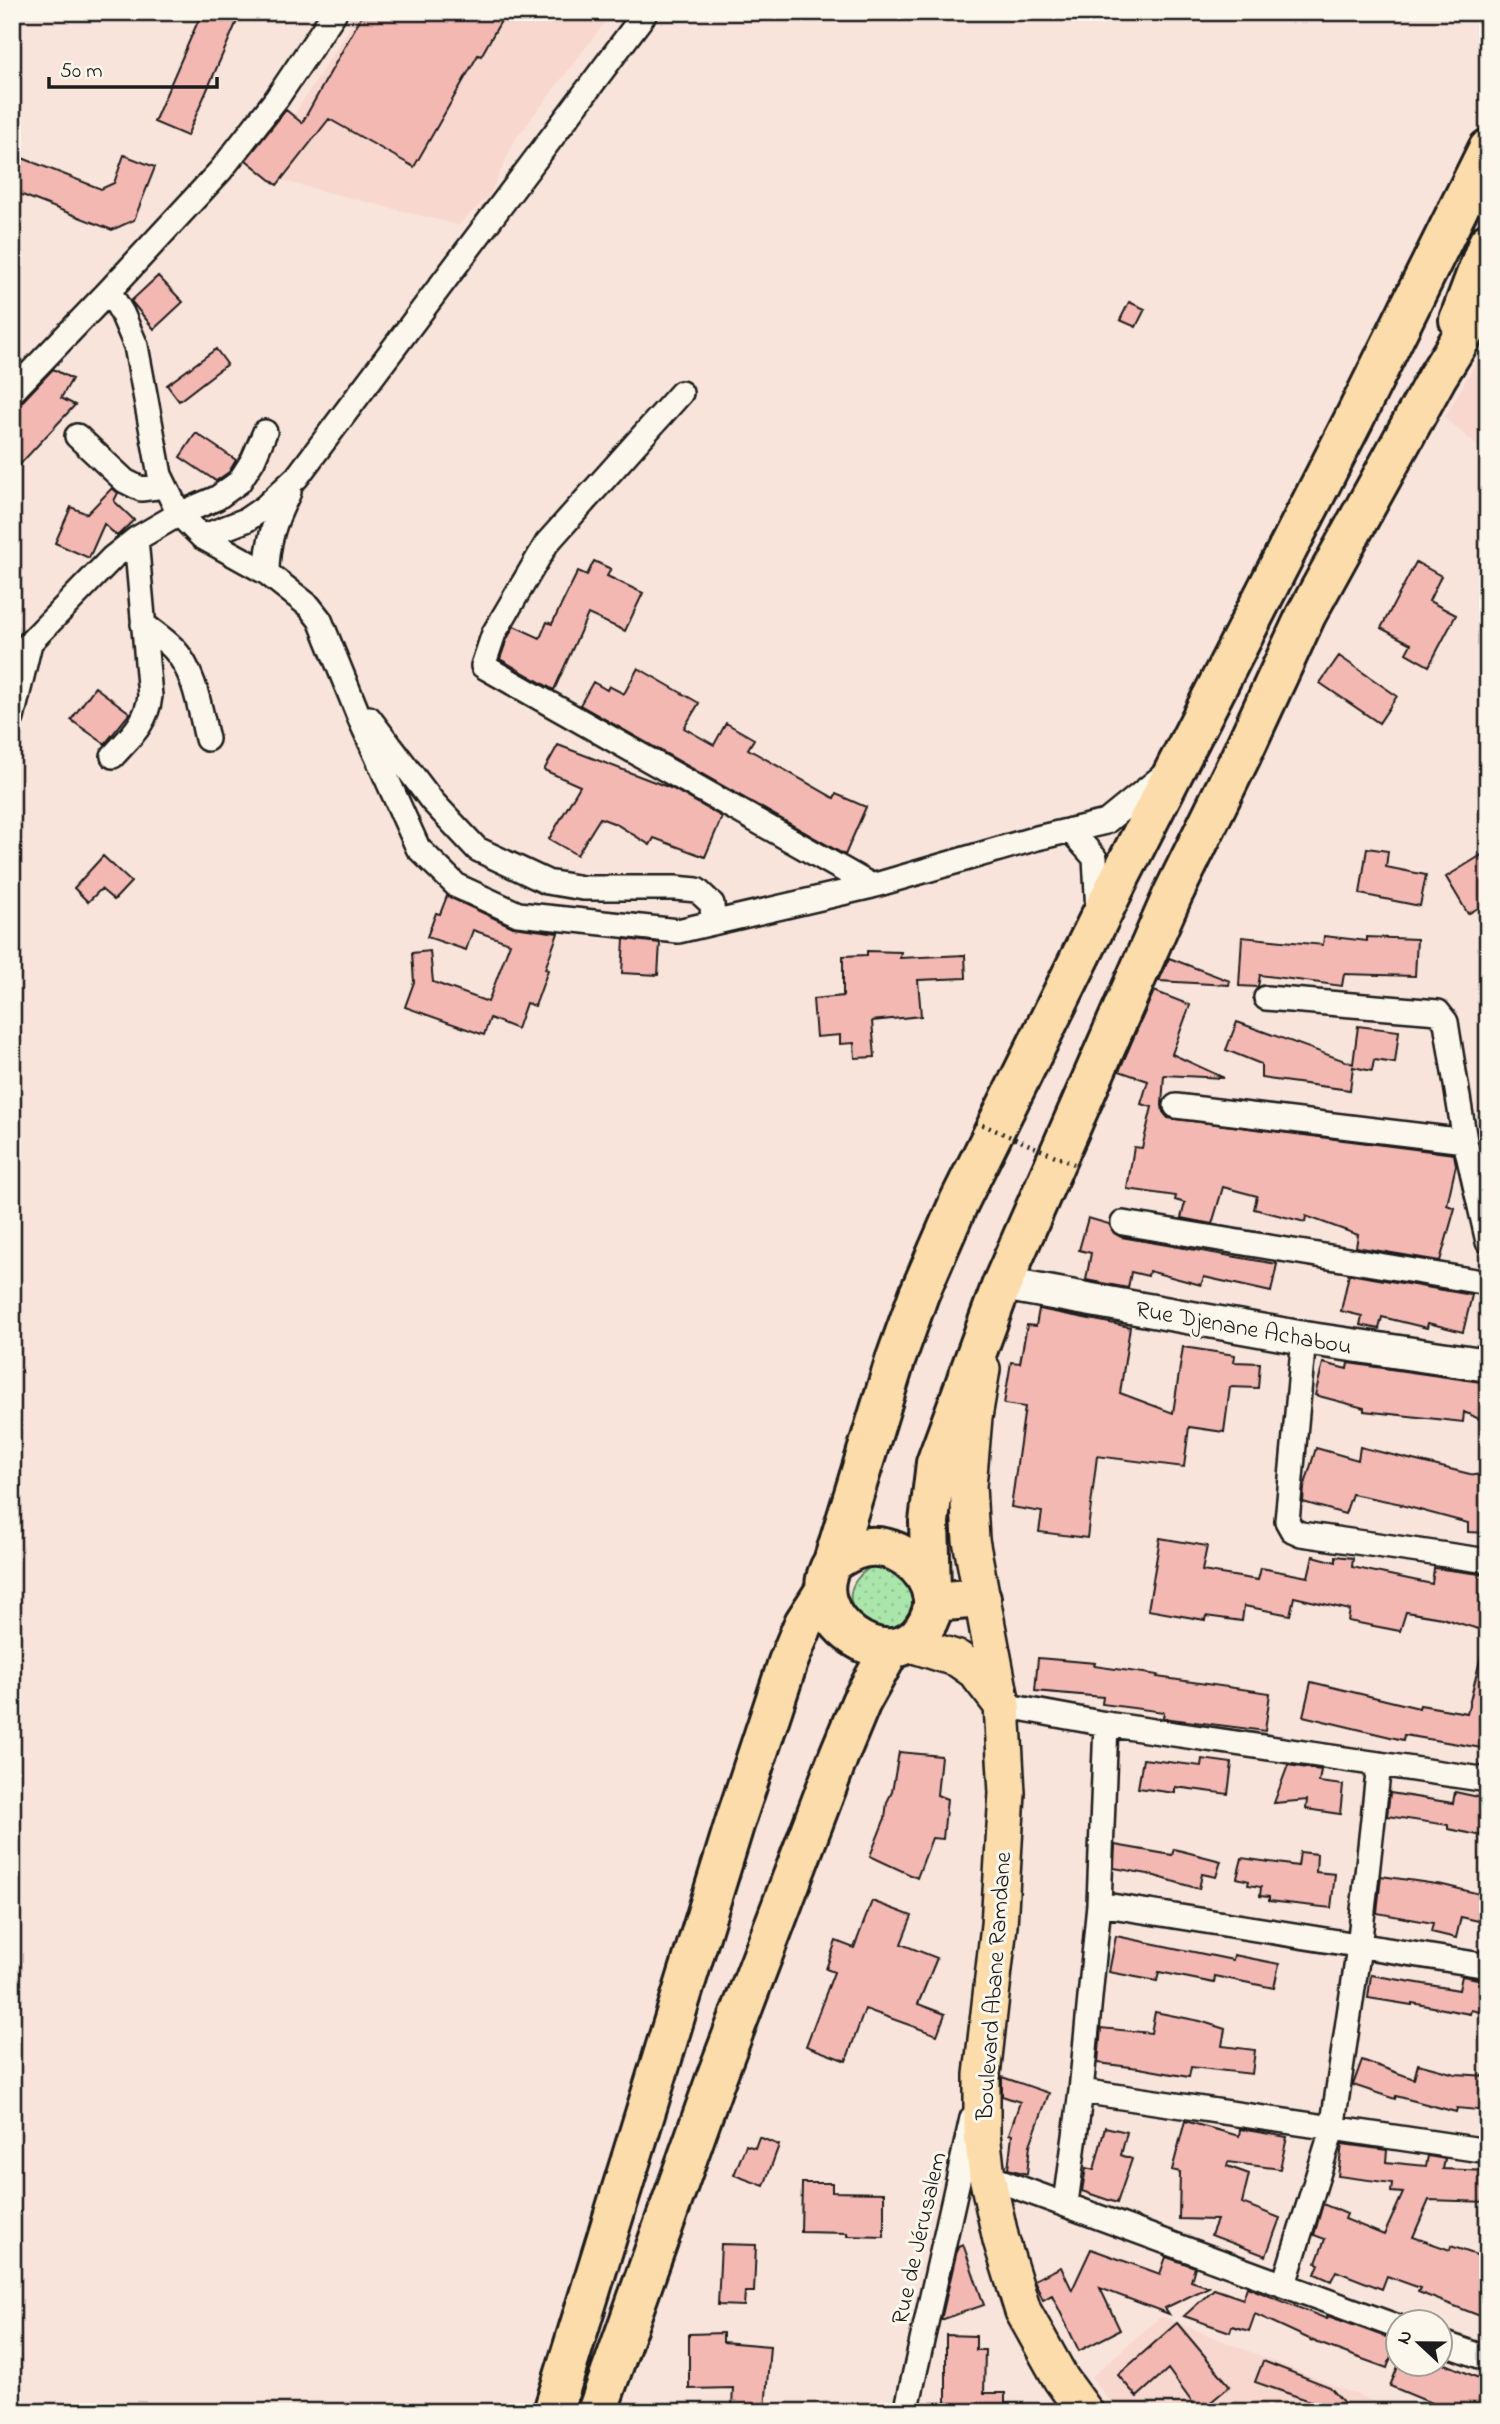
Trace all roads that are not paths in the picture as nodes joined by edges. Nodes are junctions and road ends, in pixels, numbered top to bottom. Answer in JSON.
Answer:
{"nodes":[{"id":1,"x":646,"y":12,"type":"edge"},
{"id":2,"x":323,"y":19,"type":"edge"},
{"id":3,"x":1488,"y":149,"type":"edge"},
{"id":4,"x":1488,"y":243,"type":"edge"},
{"id":5,"x":109,"y":292,"type":"junction"},
{"id":6,"x":1488,"y":295,"type":"edge"},
{"id":7,"x":1437,"y":377,"type":"junction"},
{"id":8,"x":12,"y":392,"type":"edge"},
{"id":9,"x":681,"y":393,"type":"dead end"},
{"id":10,"x":265,"y":432,"type":"dead end"},
{"id":11,"x":77,"y":436,"type":"dead end"},
{"id":12,"x":297,"y":477,"type":"junction"},
{"id":13,"x":165,"y":486,"type":"junction"},
{"id":14,"x":178,"y":514,"type":"junction"},
{"id":15,"x":202,"y":537,"type":"junction"},
{"id":16,"x":136,"y":538,"type":"junction"},
{"id":17,"x":267,"y":573,"type":"junction"},
{"id":18,"x":143,"y":624,"type":"junction"},
{"id":19,"x":30,"y":642,"type":"junction"},
{"id":20,"x":12,"y":661,"type":"edge"},
{"id":21,"x":348,"y":689,"type":"junction"},
{"id":22,"x":12,"y":718,"type":"edge"},
{"id":23,"x":208,"y":739,"type":"dead end"},
{"id":24,"x":113,"y":756,"type":"dead end"},
{"id":25,"x":1181,"y":761,"type":"junction"},
{"id":26,"x":1070,"y":831,"type":"junction"},
{"id":27,"x":872,"y":886,"type":"junction"},
{"id":28,"x":1099,"y":921,"type":"junction"},
{"id":29,"x":713,"y":923,"type":"junction"},
{"id":30,"x":1266,"y":998,"type":"dead end"},
{"id":31,"x":1176,"y":1106,"type":"dead end"},
{"id":32,"x":1465,"y":1141,"type":"junction"},
{"id":33,"x":1123,"y":1223,"type":"dead end"},
{"id":34,"x":1488,"y":1242,"type":"edge"},
{"id":35,"x":1488,"y":1283,"type":"edge"},
{"id":36,"x":998,"y":1294,"type":"junction"},
{"id":37,"x":1304,"y":1338,"type":"junction"},
{"id":38,"x":1488,"y":1365,"type":"edge"},
{"id":39,"x":1488,"y":1561,"type":"edge"},
{"id":40,"x":829,"y":1577,"type":"junction"},
{"id":41,"x":932,"y":1596,"type":"junction"},
{"id":42,"x":981,"y":1598,"type":"junction"},
{"id":43,"x":900,"y":1646,"type":"junction"},
{"id":44,"x":1002,"y":1705,"type":"junction"},
{"id":45,"x":1106,"y":1724,"type":"junction"},
{"id":46,"x":1379,"y":1763,"type":"junction"},
{"id":47,"x":1488,"y":1780,"type":"edge"},
{"id":48,"x":1099,"y":1904,"type":"junction"},
{"id":49,"x":1359,"y":1947,"type":"junction"},
{"id":50,"x":1488,"y":1966,"type":"edge"},
{"id":51,"x":982,"y":2075,"type":"junction"},
{"id":52,"x":1081,"y":2091,"type":"junction"},
{"id":53,"x":1332,"y":2130,"type":"junction"},
{"id":54,"x":1488,"y":2151,"type":"edge"},
{"id":55,"x":988,"y":2176,"type":"junction"},
{"id":56,"x":1066,"y":2203,"type":"junction"},
{"id":57,"x":1283,"y":2284,"type":"junction"},
{"id":58,"x":1384,"y":2322,"type":"edge"},
{"id":59,"x":1454,"y":2347,"type":"edge"},
{"id":60,"x":1488,"y":2359,"type":"edge"},
{"id":61,"x":553,"y":2412,"type":"edge"},
{"id":62,"x":597,"y":2412,"type":"edge"},
{"id":63,"x":906,"y":2412,"type":"edge"},
{"id":64,"x":1085,"y":2412,"type":"edge"}],
"edges":[{"from":1,"to":12,"type":"street"},
{"from":2,"to":5,"type":"street"},
{"from":3,"to":25,"type":"highway"},
{"from":4,"to":7,"type":"highway"},
{"from":5,"to":8,"type":"street"},
{"from":5,"to":13,"type":"street"},
{"from":6,"to":7,"type":"highway"},
{"from":7,"to":36,"type":"highway"},
{"from":9,"to":27,"type":"street"},
{"from":10,"to":14,"type":"street"},
{"from":11,"to":13,"type":"street"},
{"from":12,"to":15,"type":"street"},
{"from":12,"to":17,"type":"street"},
{"from":13,"to":14,"type":"street"},
{"from":14,"to":15,"type":"street"},
{"from":14,"to":16,"type":"street"},
{"from":15,"to":17,"type":"street"},
{"from":16,"to":18,"type":"street"},
{"from":16,"to":19,"type":"street"},
{"from":17,"to":21,"type":"street"},
{"from":18,"to":23,"type":"street"},
{"from":18,"to":24,"type":"street"},
{"from":19,"to":20,"type":"street"},
{"from":19,"to":22,"type":"street"},
{"from":21,"to":29,"type":"street"},
{"from":21,"to":29,"type":"street"},
{"from":25,"to":26,"type":"street"},
{"from":25,"to":28,"type":"highway"},
{"from":26,"to":27,"type":"street"},
{"from":26,"to":28,"type":"street"},
{"from":27,"to":29,"type":"street"},
{"from":28,"to":40,"type":"highway"},
{"from":30,"to":32,"type":"street"},
{"from":31,"to":32,"type":"street"},
{"from":32,"to":34,"type":"street"},
{"from":33,"to":35,"type":"street"},
{"from":36,"to":37,"type":"main road","name":"Rue Djenane Achabou"},
{"from":36,"to":41,"type":"highway"},
{"from":36,"to":42,"type":"main road","name":"Boulevard Abane Ramdane"},
{"from":37,"to":38,"type":"main road","name":"Rue Djenane Achabou"},
{"from":37,"to":39,"type":"street"},
{"from":40,"to":41,"type":"highway"},
{"from":40,"to":43,"type":"highway"},
{"from":40,"to":61,"type":"highway"},
{"from":41,"to":42,"type":"highway"},
{"from":41,"to":43,"type":"highway"},
{"from":42,"to":44,"type":"main road","name":"Boulevard Abane Ramdane"},
{"from":43,"to":44,"type":"main road"},
{"from":43,"to":62,"type":"highway"},
{"from":44,"to":45,"type":"street"},
{"from":44,"to":51,"type":"main road","name":"Boulevard Abane Ramdane"},
{"from":45,"to":46,"type":"street"},
{"from":45,"to":48,"type":"street"},
{"from":46,"to":47,"type":"street"},
{"from":46,"to":49,"type":"street"},
{"from":48,"to":49,"type":"street"},
{"from":48,"to":52,"type":"street"},
{"from":49,"to":50,"type":"street"},
{"from":49,"to":53,"type":"street"},
{"from":51,"to":55,"type":"main road","name":"Boulevard Abane Ramdane"},
{"from":51,"to":63,"type":"street","name":"Rue de Jérusalem"},
{"from":52,"to":53,"type":"street"},
{"from":52,"to":56,"type":"street"},
{"from":53,"to":54,"type":"street"},
{"from":53,"to":57,"type":"street"},
{"from":55,"to":56,"type":"street"},
{"from":55,"to":64,"type":"main road","name":"Boulevard Abane Ramdane"},
{"from":56,"to":57,"type":"street"},
{"from":57,"to":58,"type":"street"},
{"from":59,"to":60,"type":"street"}]}
